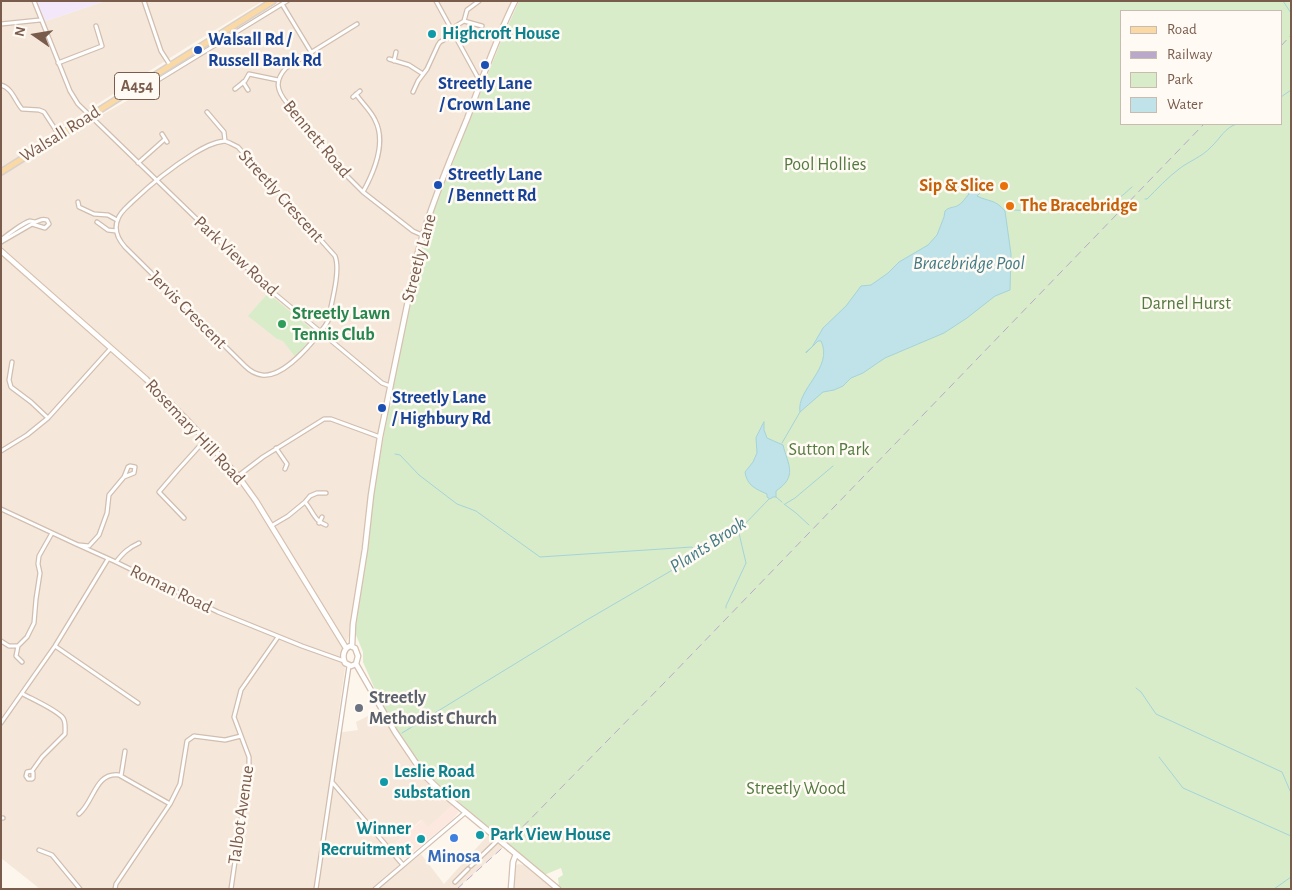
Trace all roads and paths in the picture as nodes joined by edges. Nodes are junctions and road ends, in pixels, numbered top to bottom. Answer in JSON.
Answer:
{"nodes":[{"id":1,"x":34,"y":1,"type":"edge"},
{"id":2,"x":144,"y":1,"type":"edge"},
{"id":3,"x":274,"y":1,"type":"edge"},
{"id":4,"x":287,"y":1,"type":"edge"},
{"id":5,"x":436,"y":1,"type":"edge"},
{"id":6,"x":479,"y":1,"type":"edge"},
{"id":7,"x":515,"y":1,"type":"edge"},
{"id":8,"x":282,"y":4,"type":"junction"},
{"id":9,"x":40,"y":20,"type":"junction"},
{"id":10,"x":464,"y":21,"type":"junction"},
{"id":11,"x":1,"y":24,"type":"edge"},
{"id":12,"x":357,"y":24,"type":"dead end"},
{"id":13,"x":96,"y":26,"type":"dead end"},
{"id":14,"x":482,"y":26,"type":"dead end"},
{"id":15,"x":451,"y":29,"type":"junction"},
{"id":16,"x":454,"y":34,"type":"junction"},
{"id":17,"x":311,"y":52,"type":"junction"},
{"id":18,"x":396,"y":52,"type":"dead end"},
{"id":19,"x":389,"y":59,"type":"dead end"},
{"id":20,"x":394,"y":61,"type":"junction"},
{"id":21,"x":58,"y":63,"type":"junction"},
{"id":22,"x":170,"y":65,"type":"junction"},
{"id":23,"x":251,"y":70,"type":"dead end"},
{"id":24,"x":249,"y":74,"type":"junction"},
{"id":25,"x":422,"y":74,"type":"junction"},
{"id":26,"x":278,"y":80,"type":"junction"},
{"id":27,"x":482,"y":80,"type":"junction"},
{"id":28,"x":145,"y":81,"type":"junction"},
{"id":29,"x":243,"y":82,"type":"junction"},
{"id":30,"x":1,"y":85,"type":"edge"},
{"id":31,"x":234,"y":88,"type":"dead end"},
{"id":32,"x":415,"y":88,"type":"junction"},
{"id":33,"x":248,"y":90,"type":"dead end"},
{"id":34,"x":419,"y":90,"type":"dead end"},
{"id":35,"x":360,"y":91,"type":"dead end"},
{"id":36,"x":413,"y":92,"type":"dead end"},
{"id":37,"x":356,"y":94,"type":"junction"},
{"id":38,"x":353,"y":97,"type":"dead end"},
{"id":39,"x":207,"y":112,"type":"dead end"},
{"id":40,"x":90,"y":116,"type":"junction"},
{"id":41,"x":162,"y":134,"type":"dead end"},
{"id":42,"x":59,"y":135,"type":"junction"},
{"id":43,"x":224,"y":142,"type":"junction"},
{"id":44,"x":138,"y":163,"type":"junction"},
{"id":45,"x":1,"y":172,"type":"edge"},
{"id":46,"x":155,"y":180,"type":"junction"},
{"id":47,"x":363,"y":192,"type":"junction"},
{"id":48,"x":78,"y":202,"type":"dead end"},
{"id":49,"x":79,"y":207,"type":"junction"},
{"id":50,"x":75,"y":209,"type":"dead end"},
{"id":51,"x":117,"y":220,"type":"junction"},
{"id":52,"x":97,"y":222,"type":"dead end"},
{"id":53,"x":38,"y":223,"type":"dead end"},
{"id":54,"x":116,"y":230,"type":"junction"},
{"id":55,"x":422,"y":235,"type":"junction"},
{"id":56,"x":1,"y":241,"type":"edge"},
{"id":57,"x":1,"y":251,"type":"edge"},
{"id":58,"x":320,"y":332,"type":"junction"},
{"id":59,"x":111,"y":348,"type":"junction"},
{"id":60,"x":12,"y":362,"type":"dead end"},
{"id":61,"x":390,"y":386,"type":"junction"},
{"id":62,"x":48,"y":418,"type":"junction"},
{"id":63,"x":380,"y":437,"type":"junction"},
{"id":64,"x":206,"y":440,"type":"junction"},
{"id":65,"x":276,"y":448,"type":"junction"},
{"id":66,"x":1,"y":451,"type":"edge"},
{"id":67,"x":285,"y":469,"type":"dead end"},
{"id":68,"x":238,"y":476,"type":"junction"},
{"id":69,"x":124,"y":477,"type":"dead end"},
{"id":70,"x":326,"y":494,"type":"dead end"},
{"id":71,"x":305,"y":502,"type":"junction"},
{"id":72,"x":1,"y":509,"type":"edge"},
{"id":73,"x":322,"y":517,"type":"dead end"},
{"id":74,"x":184,"y":518,"type":"dead end"},
{"id":75,"x":319,"y":523,"type":"junction"},
{"id":76,"x":326,"y":525,"type":"dead end"},
{"id":77,"x":271,"y":526,"type":"junction"},
{"id":78,"x":52,"y":532,"type":"junction"},
{"id":79,"x":139,"y":543,"type":"dead end"},
{"id":80,"x":76,"y":544,"type":"junction"},
{"id":81,"x":108,"y":559,"type":"junction"},
{"id":82,"x":116,"y":562,"type":"junction"},
{"id":83,"x":278,"y":637,"type":"junction"},
{"id":84,"x":1,"y":642,"type":"edge"},
{"id":85,"x":18,"y":646,"type":"junction"},
{"id":86,"x":55,"y":646,"type":"junction"},
{"id":87,"x":352,"y":646,"type":"junction"},
{"id":88,"x":346,"y":648,"type":"junction"},
{"id":89,"x":344,"y":661,"type":"junction"},
{"id":90,"x":22,"y":662,"type":"dead end"},
{"id":91,"x":356,"y":664,"type":"junction"},
{"id":92,"x":349,"y":666,"type":"junction"},
{"id":93,"x":22,"y":694,"type":"junction"},
{"id":94,"x":138,"y":703,"type":"dead end"},
{"id":95,"x":1,"y":723,"type":"edge"},
{"id":96,"x":241,"y":736,"type":"junction"},
{"id":97,"x":125,"y":751,"type":"dead end"},
{"id":98,"x":32,"y":771,"type":"dead end"},
{"id":99,"x":121,"y":776,"type":"junction"},
{"id":100,"x":332,"y":782,"type":"junction"},
{"id":101,"x":170,"y":804,"type":"junction"},
{"id":102,"x":466,"y":812,"type":"junction"},
{"id":103,"x":79,"y":814,"type":"dead end"},
{"id":104,"x":498,"y":839,"type":"junction"},
{"id":105,"x":39,"y":850,"type":"dead end"},
{"id":106,"x":516,"y":854,"type":"junction"},
{"id":107,"x":403,"y":865,"type":"junction"},
{"id":108,"x":455,"y":882,"type":"dead end"},
{"id":109,"x":80,"y":889,"type":"edge"},
{"id":110,"x":115,"y":889,"type":"edge"},
{"id":111,"x":231,"y":889,"type":"edge"},
{"id":112,"x":316,"y":889,"type":"edge"},
{"id":113,"x":376,"y":889,"type":"edge"},
{"id":114,"x":511,"y":889,"type":"edge"},
{"id":115,"x":558,"y":889,"type":"edge"}],
"edges":[{"from":1,"to":9,"type":"street","name":"Park View Road"},
{"from":2,"to":22,"type":"street"},
{"from":3,"to":22,"type":"main road","name":"Walsall Road","number":"A454"},
{"from":4,"to":8,"type":"street","name":"Walsall Road"},
{"from":5,"to":15,"type":"street"},
{"from":6,"to":10,"type":"street"},
{"from":7,"to":27,"type":"main road","name":"Streetly Lane"},
{"from":8,"to":17,"type":"street"},
{"from":8,"to":28,"type":"street","name":"Walsall Road"},
{"from":9,"to":11,"type":"street"},
{"from":9,"to":21,"type":"street","name":"Park View Road"},
{"from":10,"to":14,"type":"street"},
{"from":10,"to":15,"type":"street"},
{"from":12,"to":17,"type":"street","name":"Bennett Road"},
{"from":13,"to":21,"type":"street"},
{"from":15,"to":16,"type":"street"},
{"from":16,"to":25,"type":"street"},
{"from":16,"to":27,"type":"street"},
{"from":17,"to":26,"type":"street","name":"Bennett Road"},
{"from":18,"to":20,"type":"street"},
{"from":19,"to":20,"type":"street"},
{"from":20,"to":25,"type":"street"},
{"from":21,"to":40,"type":"street","name":"Park View Road"},
{"from":22,"to":28,"type":"main road","name":"Walsall Road","number":"A454"},
{"from":23,"to":24,"type":"street"},
{"from":24,"to":26,"type":"street"},
{"from":24,"to":29,"type":"street"},
{"from":25,"to":32,"type":"street"},
{"from":26,"to":47,"type":"street","name":"Bennett Road"},
{"from":27,"to":55,"type":"main road","name":"Streetly Lane"},
{"from":28,"to":40,"type":"main road","name":"Walsall Road","number":"A454"},
{"from":29,"to":31,"type":"street"},
{"from":29,"to":33,"type":"street"},
{"from":30,"to":42,"type":"street"},
{"from":32,"to":34,"type":"street"},
{"from":32,"to":36,"type":"street"},
{"from":35,"to":37,"type":"street"},
{"from":37,"to":38,"type":"street"},
{"from":37,"to":47,"type":"street"},
{"from":39,"to":43,"type":"street"},
{"from":40,"to":42,"type":"main road","name":"Walsall Road","number":"A454"},
{"from":40,"to":44,"type":"street","name":"Park View Road"},
{"from":41,"to":44,"type":"street"},
{"from":42,"to":45,"type":"main road","name":"Walsall Road","number":"A454"},
{"from":43,"to":46,"type":"street","name":"Streetly Crescent"},
{"from":43,"to":58,"type":"street","name":"Streetly Crescent"},
{"from":44,"to":46,"type":"street","name":"Park View Road"},
{"from":46,"to":51,"type":"street"},
{"from":46,"to":58,"type":"street","name":"Park View Road"},
{"from":47,"to":55,"type":"street","name":"Bennett Road"},
{"from":48,"to":49,"type":"street"},
{"from":49,"to":50,"type":"street"},
{"from":49,"to":51,"type":"street"},
{"from":51,"to":54,"type":"street"},
{"from":52,"to":54,"type":"street"},
{"from":53,"to":56,"type":"street"},
{"from":54,"to":58,"type":"street","name":"Jervis Crescent"},
{"from":55,"to":61,"type":"main road","name":"Streetly Lane"},
{"from":57,"to":59,"type":"main road","name":"Rosemary Hill Road"},
{"from":58,"to":61,"type":"street","name":"Park View Road"},
{"from":59,"to":62,"type":"street"},
{"from":59,"to":64,"type":"main road","name":"Rosemary Hill Road"},
{"from":60,"to":62,"type":"street"},
{"from":61,"to":63,"type":"main road","name":"Streetly Lane"},
{"from":62,"to":66,"type":"street"},
{"from":63,"to":65,"type":"street"},
{"from":63,"to":87,"type":"main road","name":"Streetly Lane"},
{"from":64,"to":68,"type":"main road","name":"Rosemary Hill Road"},
{"from":64,"to":74,"type":"street"},
{"from":65,"to":67,"type":"street"},
{"from":65,"to":68,"type":"street"},
{"from":68,"to":77,"type":"main road","name":"Rosemary Hill Road"},
{"from":69,"to":80,"type":"street"},
{"from":70,"to":71,"type":"street"},
{"from":71,"to":75,"type":"street"},
{"from":71,"to":77,"type":"street"},
{"from":72,"to":78,"type":"street","name":"Roman Road"},
{"from":73,"to":75,"type":"street"},
{"from":75,"to":76,"type":"street"},
{"from":77,"to":88,"type":"main road","name":"Rosemary Hill Road"},
{"from":78,"to":80,"type":"street","name":"Roman Road"},
{"from":78,"to":85,"type":"street"},
{"from":79,"to":82,"type":"street"},
{"from":80,"to":81,"type":"street","name":"Roman Road"},
{"from":81,"to":82,"type":"street","name":"Roman Road"},
{"from":81,"to":86,"type":"street"},
{"from":82,"to":83,"type":"street","name":"Roman Road"},
{"from":83,"to":89,"type":"street","name":"Roman Road"},
{"from":83,"to":96,"type":"street","name":"Talbot Avenue"},
{"from":84,"to":85,"type":"street"},
{"from":85,"to":90,"type":"street"},
{"from":86,"to":93,"type":"street"},
{"from":86,"to":94,"type":"street"},
{"from":87,"to":88,"type":"main road"},
{"from":87,"to":91,"type":"main road"},
{"from":88,"to":89,"type":"main road"},
{"from":89,"to":92,"type":"main road"},
{"from":91,"to":92,"type":"main road"},
{"from":91,"to":102,"type":"main road"},
{"from":92,"to":100,"type":"street"},
{"from":93,"to":95,"type":"street"},
{"from":93,"to":98,"type":"street"},
{"from":96,"to":101,"type":"street"},
{"from":96,"to":111,"type":"street","name":"Talbot Avenue"},
{"from":97,"to":99,"type":"street"},
{"from":99,"to":101,"type":"street"},
{"from":99,"to":103,"type":"street"},
{"from":100,"to":107,"type":"street"},
{"from":100,"to":112,"type":"street"},
{"from":101,"to":110,"type":"street"},
{"from":102,"to":104,"type":"main road"},
{"from":102,"to":107,"type":"street"},
{"from":104,"to":106,"type":"main road","bridge":true},
{"from":104,"to":108,"type":"street"},
{"from":105,"to":109,"type":"street"},
{"from":106,"to":114,"type":"main road"},
{"from":106,"to":115,"type":"main road"},
{"from":107,"to":113,"type":"street"}]}
